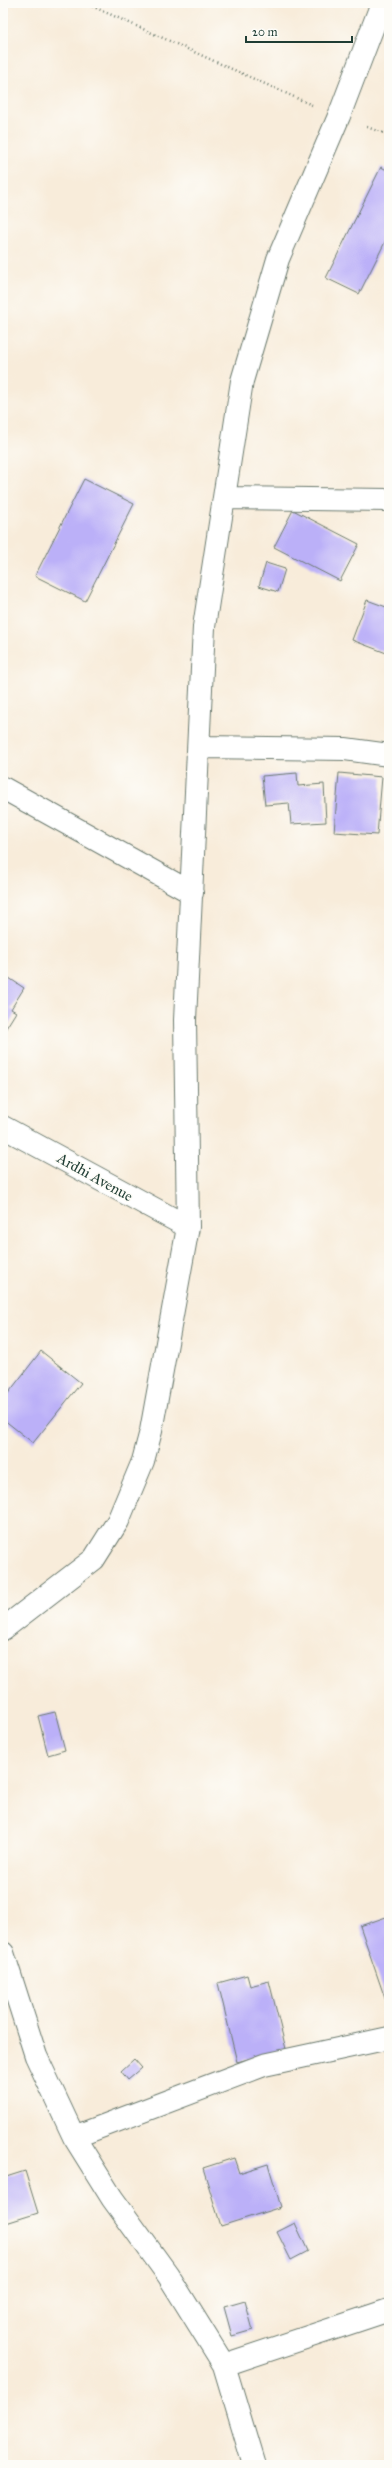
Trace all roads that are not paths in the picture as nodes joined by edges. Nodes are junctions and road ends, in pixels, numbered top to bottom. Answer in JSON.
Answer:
{"nodes":[{"id":1,"x":382,"y":3,"type":"edge"},
{"id":2,"x":224,"y":498,"type":"junction"},
{"id":3,"x":389,"y":500,"type":"edge"},
{"id":4,"x":199,"y":747,"type":"junction"},
{"id":5,"x":389,"y":755,"type":"edge"},
{"id":6,"x":3,"y":788,"type":"edge"},
{"id":7,"x":192,"y":894,"type":"junction"},
{"id":8,"x":3,"y":1127,"type":"edge"},
{"id":9,"x":188,"y":1227,"type":"junction"},
{"id":10,"x":3,"y":1629,"type":"edge"},
{"id":11,"x":3,"y":1953,"type":"edge"},
{"id":12,"x":389,"y":2038,"type":"edge"},
{"id":13,"x":74,"y":2137,"type":"junction"},
{"id":14,"x":389,"y":2310,"type":"edge"},
{"id":15,"x":224,"y":2365,"type":"junction"},
{"id":16,"x":254,"y":2465,"type":"edge"}],
"edges":[{"from":1,"to":2,"type":"street"},
{"from":2,"to":3,"type":"street"},
{"from":2,"to":4,"type":"street"},
{"from":4,"to":5,"type":"street"},
{"from":4,"to":7,"type":"street"},
{"from":6,"to":7,"type":"street"},
{"from":7,"to":9,"type":"street"},
{"from":8,"to":9,"type":"street","name":"Ardhi Avenue"},
{"from":9,"to":10,"type":"street"},
{"from":11,"to":13,"type":"street"},
{"from":12,"to":13,"type":"street"},
{"from":13,"to":15,"type":"street"},
{"from":14,"to":15,"type":"street"},
{"from":15,"to":16,"type":"street"}]}
